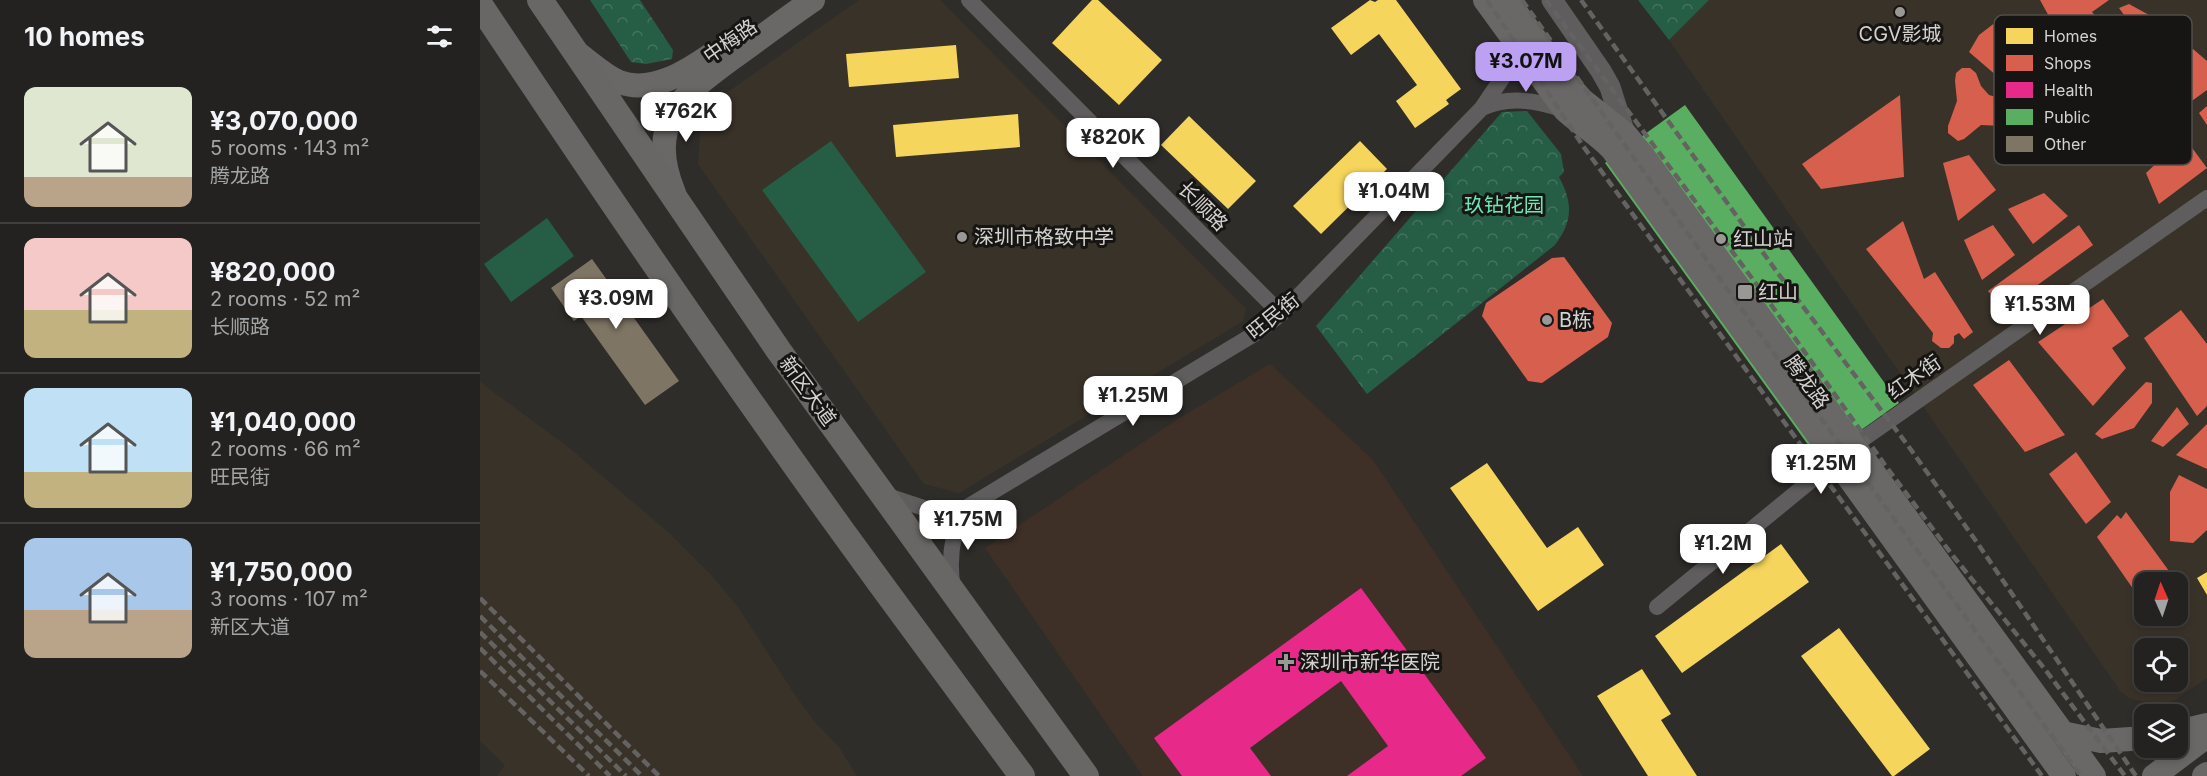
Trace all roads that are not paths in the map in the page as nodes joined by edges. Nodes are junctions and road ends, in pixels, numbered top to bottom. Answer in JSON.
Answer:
{"nodes":[{"id":1,"x":540,"y":0,"type":"edge"},
{"id":2,"x":789,"y":0,"type":"edge"},
{"id":3,"x":813,"y":0,"type":"edge"},
{"id":4,"x":969,"y":0,"type":"edge"},
{"id":5,"x":1485,"y":0,"type":"edge"},
{"id":6,"x":1507,"y":0,"type":"edge"},
{"id":7,"x":1558,"y":3,"type":"edge"},
{"id":8,"x":480,"y":5,"type":"edge"},
{"id":9,"x":573,"y":50,"type":"junction"},
{"id":10,"x":1521,"y":50,"type":"junction"},
{"id":11,"x":1482,"y":108,"type":"junction"},
{"id":12,"x":1565,"y":110,"type":"junction"},
{"id":13,"x":1625,"y":134,"type":"junction"},
{"id":14,"x":2207,"y":198,"type":"edge"},
{"id":15,"x":678,"y":204,"type":"junction"},
{"id":16,"x":1281,"y":314,"type":"junction"},
{"id":17,"x":1845,"y":453,"type":"junction"},
{"id":18,"x":884,"y":495,"type":"junction"},
{"id":19,"x":964,"y":508,"type":"junction"},
{"id":20,"x":953,"y":591,"type":"junction"},
{"id":21,"x":1657,"y":607,"type":"dead end"},
{"id":22,"x":2207,"y":725,"type":"edge"},
{"id":23,"x":2188,"y":730,"type":"edge"},
{"id":24,"x":2033,"y":733,"type":"junction"},
{"id":25,"x":2062,"y":733,"type":"junction"},
{"id":26,"x":2207,"y":736,"type":"edge"},
{"id":27,"x":2134,"y":739,"type":"edge"},
{"id":28,"x":1022,"y":776,"type":"edge"},
{"id":29,"x":1086,"y":776,"type":"edge"},
{"id":30,"x":2049,"y":776,"type":"edge"},
{"id":31,"x":2064,"y":776,"type":"edge"},
{"id":32,"x":2094,"y":776,"type":"edge"},
{"id":33,"x":2154,"y":776,"type":"edge"}],
"edges":[{"from":1,"to":9,"type":"main road","name":"新区大道"},
{"from":2,"to":9,"type":"main road","name":"中梅路"},
{"from":3,"to":15,"type":"main road","name":"中梅路"},
{"from":4,"to":16,"type":"street","name":"长顺路"},
{"from":5,"to":10,"type":"main road","name":"腾龙路"},
{"from":6,"to":13,"type":"main road","name":"腾龙路"},
{"from":7,"to":13,"type":"street"},
{"from":8,"to":28,"type":"main road"},
{"from":9,"to":15,"type":"main road","name":"新区大道"},
{"from":10,"to":11,"type":"street","name":"旺民街"},
{"from":10,"to":12,"type":"main road","name":"腾龙路"},
{"from":11,"to":12,"type":"street"},
{"from":11,"to":16,"type":"street","name":"旺民街"},
{"from":12,"to":17,"type":"main road","name":"腾龙路"},
{"from":13,"to":17,"type":"main road","name":"腾龙路"},
{"from":14,"to":17,"type":"street","name":"红木街"},
{"from":15,"to":18,"type":"main road","name":"新区大道"},
{"from":16,"to":19,"type":"street","name":"旺民街"},
{"from":17,"to":21,"type":"street","name":"红木街"},
{"from":17,"to":24,"type":"main road","name":"腾龙路"},
{"from":17,"to":25,"type":"main road","name":"腾龙路"},
{"from":18,"to":19,"type":"street"},
{"from":18,"to":20,"type":"main road","name":"新区大道"},
{"from":19,"to":20,"type":"street"},
{"from":20,"to":29,"type":"main road","name":"新区大道"},
{"from":22,"to":23,"type":"main road"},
{"from":24,"to":30,"type":"main road"},
{"from":24,"to":31,"type":"main road","name":"腾龙路"},
{"from":25,"to":27,"type":"main road"},
{"from":25,"to":32,"type":"main road","name":"腾龙路"},
{"from":26,"to":33,"type":"main road"}]}
